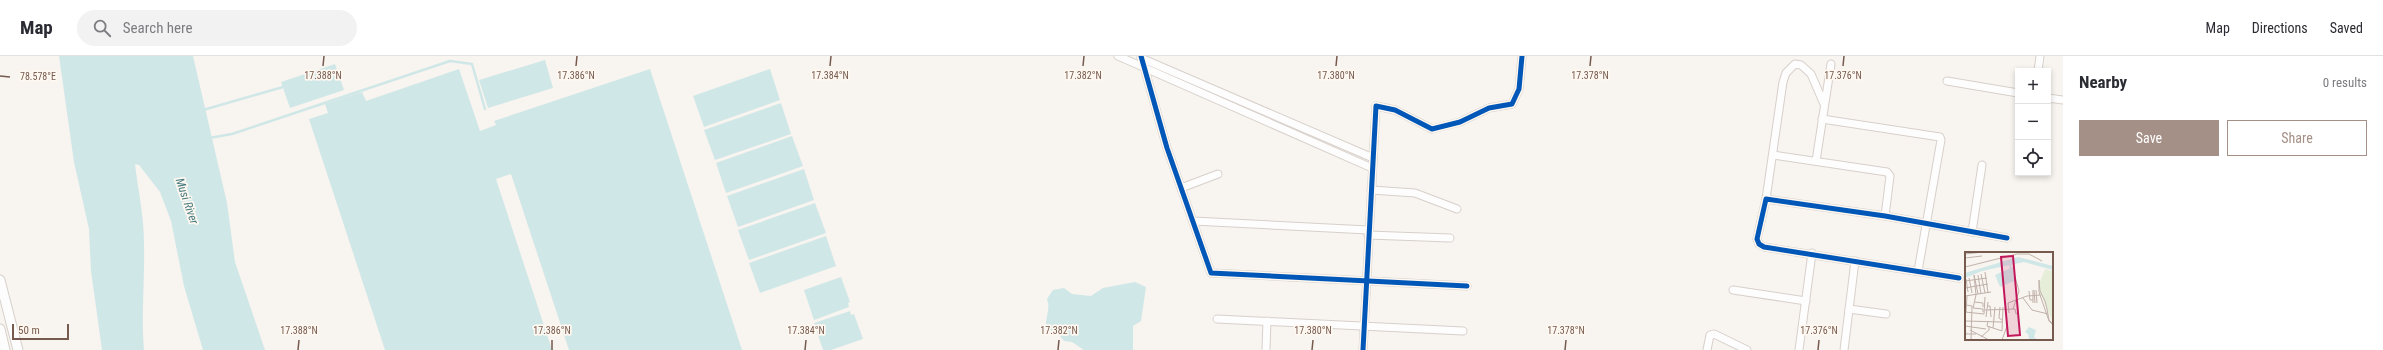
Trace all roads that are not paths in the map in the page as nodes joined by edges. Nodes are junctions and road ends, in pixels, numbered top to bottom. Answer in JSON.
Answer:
{"nodes":[{"id":1,"x":1118,"y":56,"type":"edge"},
{"id":2,"x":1522,"y":56,"type":"edge"},
{"id":3,"x":2040,"y":56,"type":"edge"},
{"id":4,"x":1141,"y":57,"type":"edge"},
{"id":5,"x":1831,"y":64,"type":"dead end"},
{"id":6,"x":2038,"y":68,"type":"edge"},
{"id":7,"x":1143,"y":69,"type":"junction"},
{"id":8,"x":1947,"y":81,"type":"dead end"},
{"id":9,"x":2015,"y":92,"type":"edge"},
{"id":10,"x":2051,"y":98,"type":"edge"},
{"id":11,"x":2063,"y":100,"type":"edge"},
{"id":12,"x":1824,"y":104,"type":"junction"},
{"id":13,"x":1263,"y":111,"type":"junction"},
{"id":14,"x":1822,"y":119,"type":"junction"},
{"id":15,"x":1260,"y":120,"type":"junction"},
{"id":16,"x":1773,"y":155,"type":"junction"},
{"id":17,"x":1373,"y":158,"type":"junction"},
{"id":18,"x":1816,"y":161,"type":"junction"},
{"id":19,"x":1982,"y":165,"type":"dead end"},
{"id":20,"x":1372,"y":168,"type":"junction"},
{"id":21,"x":1218,"y":174,"type":"dead end"},
{"id":22,"x":1181,"y":188,"type":"junction"},
{"id":23,"x":1371,"y":190,"type":"junction"},
{"id":24,"x":1766,"y":200,"type":"junction"},
{"id":25,"x":1457,"y":209,"type":"dead end"},
{"id":26,"x":1885,"y":216,"type":"junction"},
{"id":27,"x":1193,"y":221,"type":"junction"},
{"id":28,"x":1925,"y":224,"type":"junction"},
{"id":29,"x":1368,"y":232,"type":"junction"},
{"id":30,"x":1972,"y":232,"type":"junction"},
{"id":31,"x":1450,"y":238,"type":"dead end"},
{"id":32,"x":2007,"y":238,"type":"dead end"},
{"id":33,"x":1812,"y":253,"type":"junction"},
{"id":34,"x":1855,"y":261,"type":"junction"},
{"id":35,"x":1918,"y":271,"type":"junction"},
{"id":36,"x":1959,"y":278,"type":"dead end"},
{"id":37,"x":0,"y":280,"type":"edge"},
{"id":38,"x":1366,"y":281,"type":"junction"},
{"id":39,"x":1467,"y":286,"type":"dead end"},
{"id":40,"x":1733,"y":290,"type":"dead end"},
{"id":41,"x":1806,"y":301,"type":"junction"},
{"id":42,"x":1849,"y":309,"type":"junction"},
{"id":43,"x":1886,"y":314,"type":"dead end"},
{"id":44,"x":1217,"y":319,"type":"dead end"},
{"id":45,"x":1267,"y":321,"type":"junction"},
{"id":46,"x":1364,"y":325,"type":"junction"},
{"id":47,"x":0,"y":330,"type":"edge"},
{"id":48,"x":1463,"y":331,"type":"dead end"},
{"id":49,"x":1266,"y":349,"type":"dead end"},
{"id":50,"x":5,"y":350,"type":"edge"},
{"id":51,"x":18,"y":350,"type":"edge"},
{"id":52,"x":1363,"y":350,"type":"edge"},
{"id":53,"x":1706,"y":350,"type":"edge"},
{"id":54,"x":1747,"y":350,"type":"edge"},
{"id":55,"x":1800,"y":350,"type":"edge"},
{"id":56,"x":1844,"y":350,"type":"edge"}],
"edges":[{"from":1,"to":7,"type":"street"},
{"from":2,"to":17,"type":"street"},
{"from":3,"to":6,"type":"street"},
{"from":4,"to":7,"type":"street"},
{"from":4,"to":13,"type":"street"},
{"from":5,"to":12,"type":"street"},
{"from":7,"to":15,"type":"street"},
{"from":7,"to":22,"type":"street"},
{"from":8,"to":9,"type":"street"},
{"from":10,"to":11,"type":"street"},
{"from":12,"to":14,"type":"street"},
{"from":12,"to":16,"type":"street"},
{"from":13,"to":15,"type":"street"},
{"from":13,"to":17,"type":"street"},
{"from":14,"to":18,"type":"street"},
{"from":14,"to":28,"type":"street"},
{"from":15,"to":20,"type":"street"},
{"from":16,"to":18,"type":"street"},
{"from":16,"to":24,"type":"street"},
{"from":17,"to":20,"type":"street"},
{"from":18,"to":26,"type":"street"},
{"from":19,"to":30,"type":"street"},
{"from":20,"to":23,"type":"street"},
{"from":21,"to":22,"type":"street"},
{"from":22,"to":27,"type":"street"},
{"from":23,"to":25,"type":"street"},
{"from":23,"to":29,"type":"street"},
{"from":24,"to":26,"type":"street"},
{"from":24,"to":33,"type":"street"},
{"from":26,"to":28,"type":"street"},
{"from":27,"to":29,"type":"street"},
{"from":27,"to":38,"type":"street"},
{"from":28,"to":30,"type":"street"},
{"from":28,"to":35,"type":"street"},
{"from":29,"to":31,"type":"street"},
{"from":29,"to":38,"type":"street"},
{"from":30,"to":32,"type":"street"},
{"from":33,"to":34,"type":"street"},
{"from":33,"to":41,"type":"street"},
{"from":34,"to":35,"type":"street"},
{"from":34,"to":42,"type":"street"},
{"from":35,"to":36,"type":"street"},
{"from":37,"to":51,"type":"street"},
{"from":38,"to":39,"type":"street"},
{"from":38,"to":46,"type":"street"},
{"from":40,"to":41,"type":"street"},
{"from":41,"to":55,"type":"street"},
{"from":42,"to":43,"type":"street"},
{"from":42,"to":56,"type":"street"},
{"from":44,"to":45,"type":"street"},
{"from":45,"to":46,"type":"street"},
{"from":45,"to":49,"type":"street"},
{"from":46,"to":48,"type":"street"},
{"from":46,"to":52,"type":"street"},
{"from":47,"to":50,"type":"street"},
{"from":53,"to":54,"type":"street"}]}
